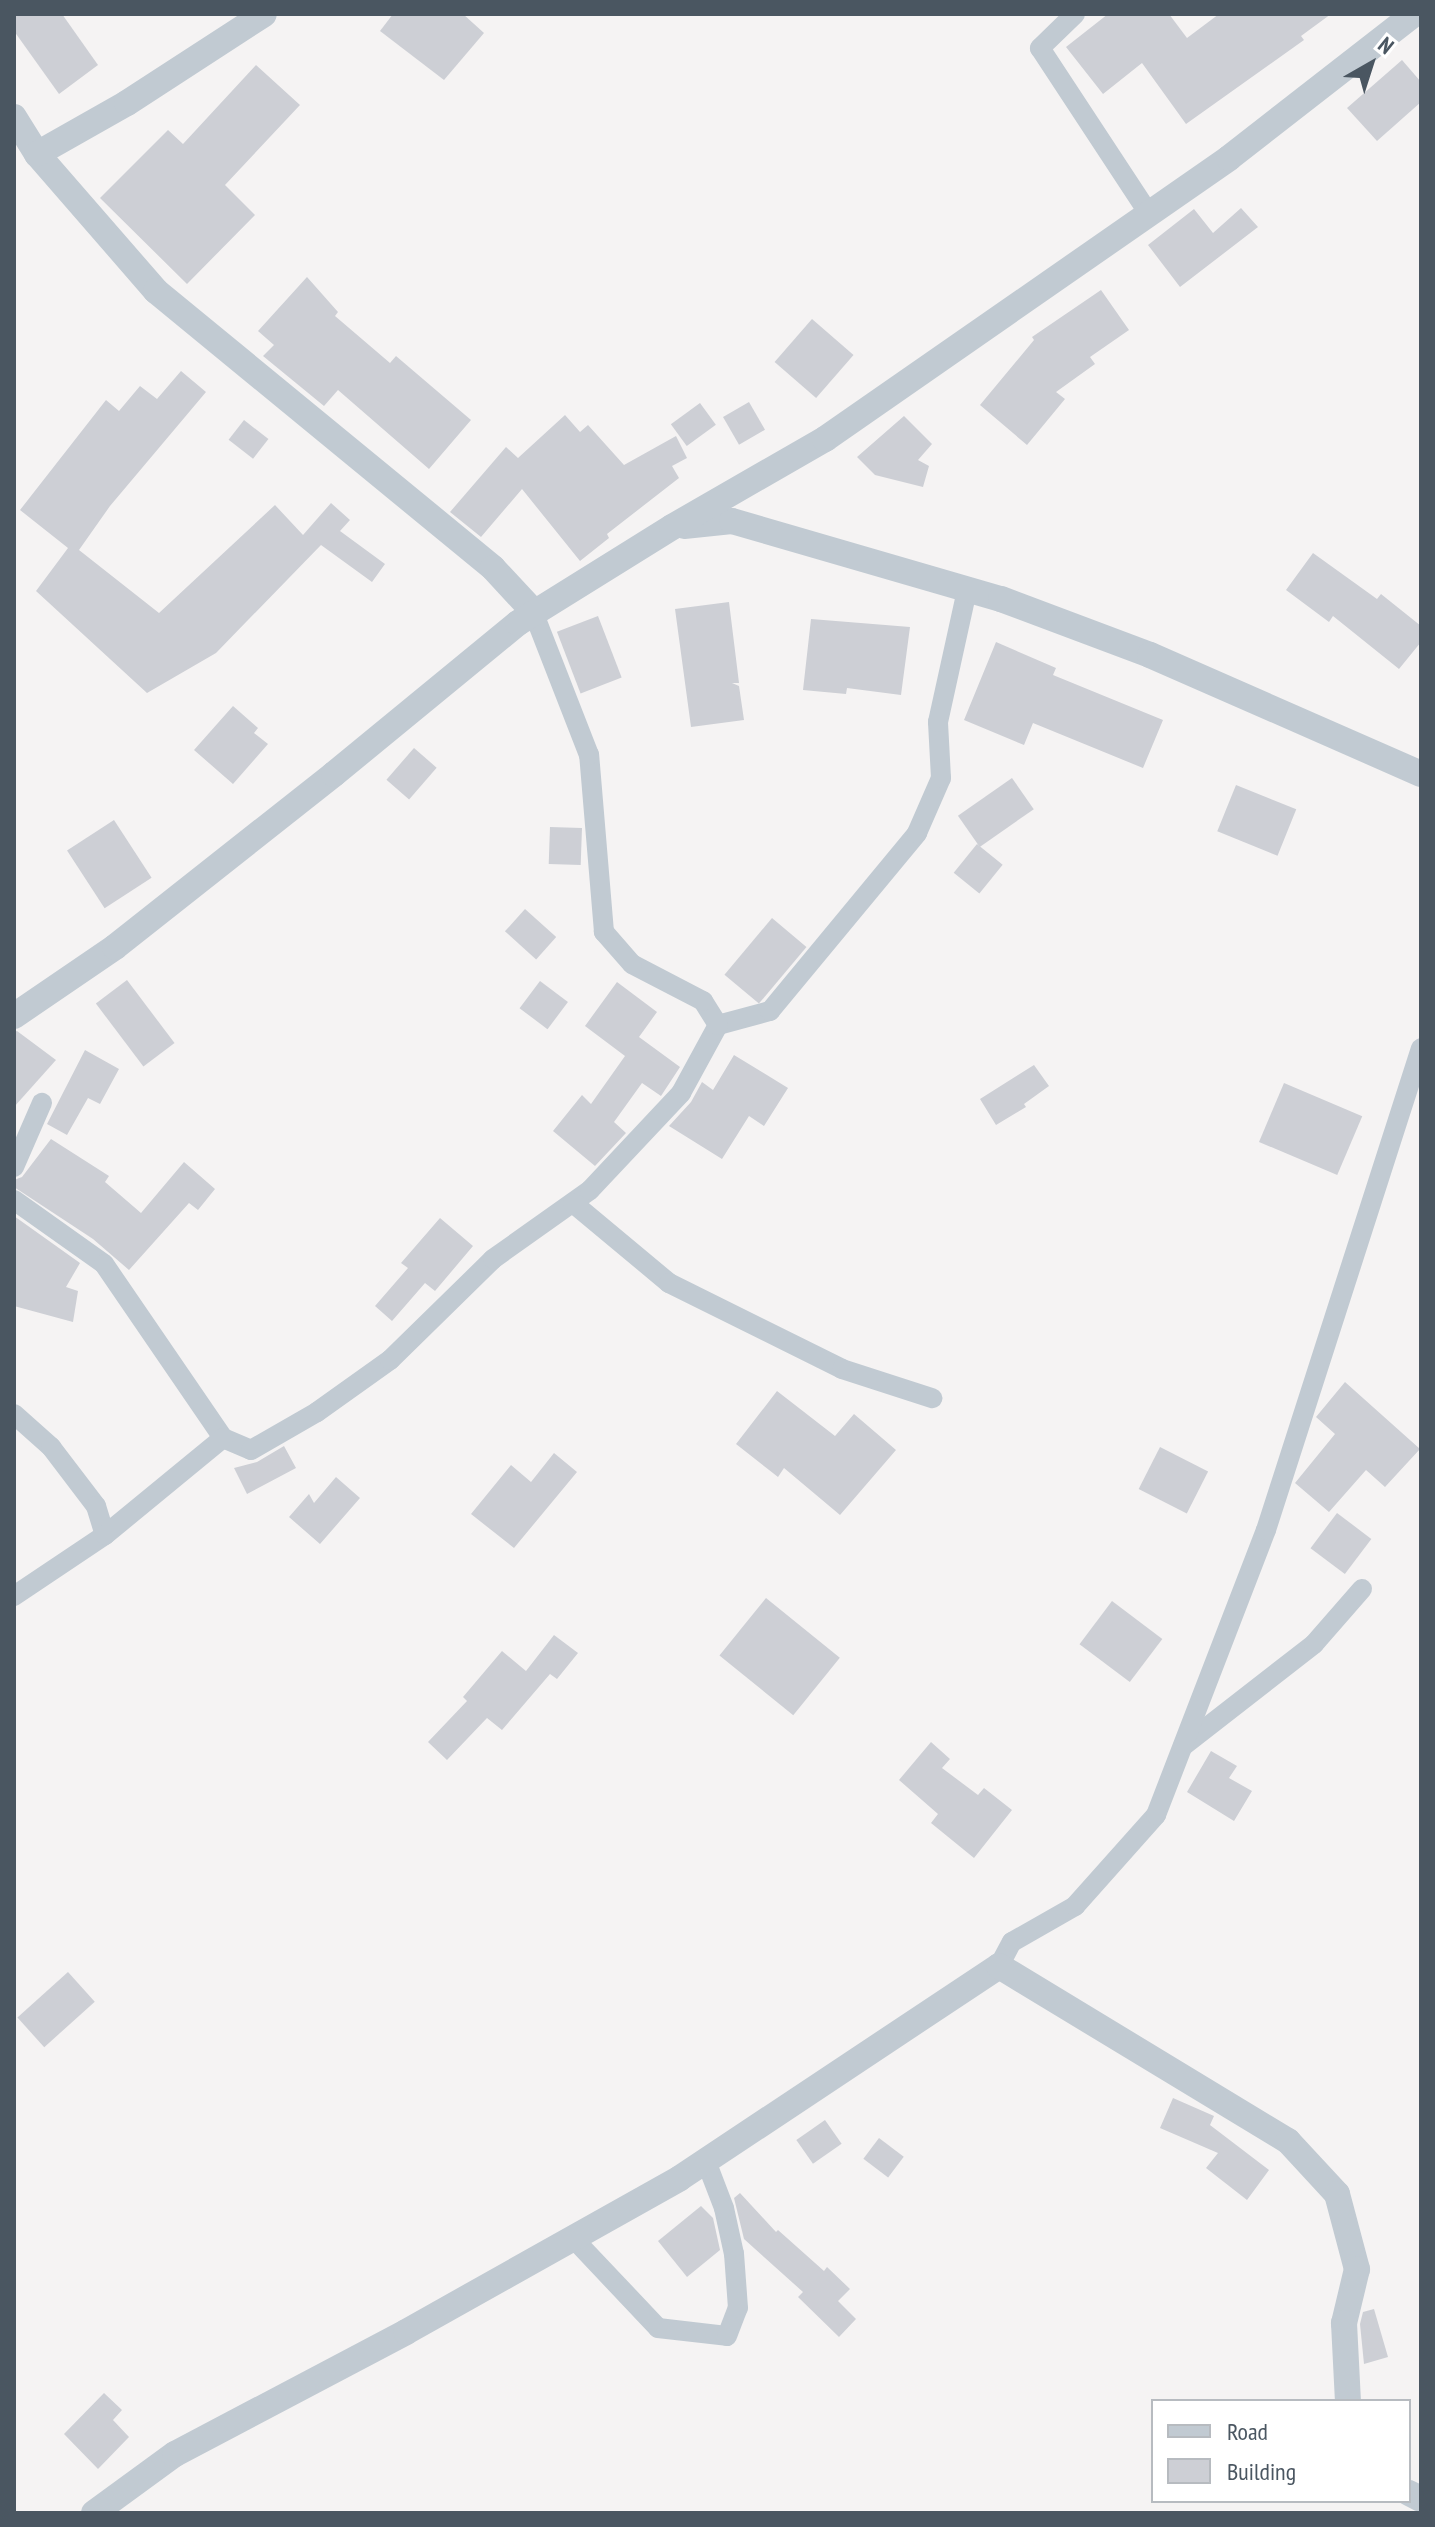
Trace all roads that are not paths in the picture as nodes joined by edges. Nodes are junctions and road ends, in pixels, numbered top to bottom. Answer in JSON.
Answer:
{"nodes":[{"id":1,"x":264,"y":14,"type":"edge"},
{"id":2,"x":1075,"y":14,"type":"edge"},
{"id":3,"x":1414,"y":14,"type":"edge"},
{"id":4,"x":14,"y":117,"type":"edge"},
{"id":5,"x":37,"y":154,"type":"junction"},
{"id":6,"x":1149,"y":214,"type":"junction"},
{"id":7,"x":672,"y":527,"type":"junction"},
{"id":8,"x":967,"y":590,"type":"junction"},
{"id":9,"x":533,"y":611,"type":"junction"},
{"id":10,"x":1418,"y":766,"type":"edge"},
{"id":11,"x":14,"y":1016,"type":"edge"},
{"id":12,"x":718,"y":1025,"type":"junction"},
{"id":13,"x":1421,"y":1048,"type":"edge"},
{"id":14,"x":42,"y":1103,"type":"dead end"},
{"id":15,"x":14,"y":1167,"type":"edge"},
{"id":16,"x":14,"y":1200,"type":"edge"},
{"id":17,"x":573,"y":1203,"type":"junction"},
{"id":18,"x":932,"y":1398,"type":"dead end"},
{"id":19,"x":14,"y":1414,"type":"edge"},
{"id":20,"x":223,"y":1438,"type":"junction"},
{"id":21,"x":105,"y":1535,"type":"junction"},
{"id":22,"x":1362,"y":1589,"type":"dead end"},
{"id":23,"x":14,"y":1596,"type":"edge"},
{"id":24,"x":1183,"y":1746,"type":"junction"},
{"id":25,"x":999,"y":1966,"type":"junction"},
{"id":26,"x":706,"y":2161,"type":"junction"},
{"id":27,"x":573,"y":2238,"type":"junction"},
{"id":28,"x":1348,"y":2399,"type":"edge"},
{"id":29,"x":94,"y":2513,"type":"edge"}],
"edges":[{"from":1,"to":5,"type":"street"},
{"from":2,"to":6,"type":"street"},
{"from":3,"to":6,"type":"street"},
{"from":4,"to":5,"type":"street"},
{"from":5,"to":9,"type":"street"},
{"from":6,"to":7,"type":"street"},
{"from":7,"to":8,"type":"street"},
{"from":7,"to":9,"type":"street"},
{"from":8,"to":10,"type":"street"},
{"from":8,"to":12,"type":"street"},
{"from":9,"to":11,"type":"street"},
{"from":9,"to":12,"type":"street"},
{"from":12,"to":17,"type":"street"},
{"from":13,"to":24,"type":"street"},
{"from":14,"to":15,"type":"street"},
{"from":16,"to":20,"type":"street"},
{"from":17,"to":18,"type":"street"},
{"from":17,"to":20,"type":"street"},
{"from":19,"to":21,"type":"street"},
{"from":20,"to":21,"type":"street"},
{"from":21,"to":23,"type":"street"},
{"from":22,"to":24,"type":"street"},
{"from":24,"to":25,"type":"street"},
{"from":25,"to":26,"type":"street"},
{"from":25,"to":28,"type":"street"},
{"from":26,"to":27,"type":"street"},
{"from":26,"to":27,"type":"street"},
{"from":27,"to":29,"type":"street"}]}
